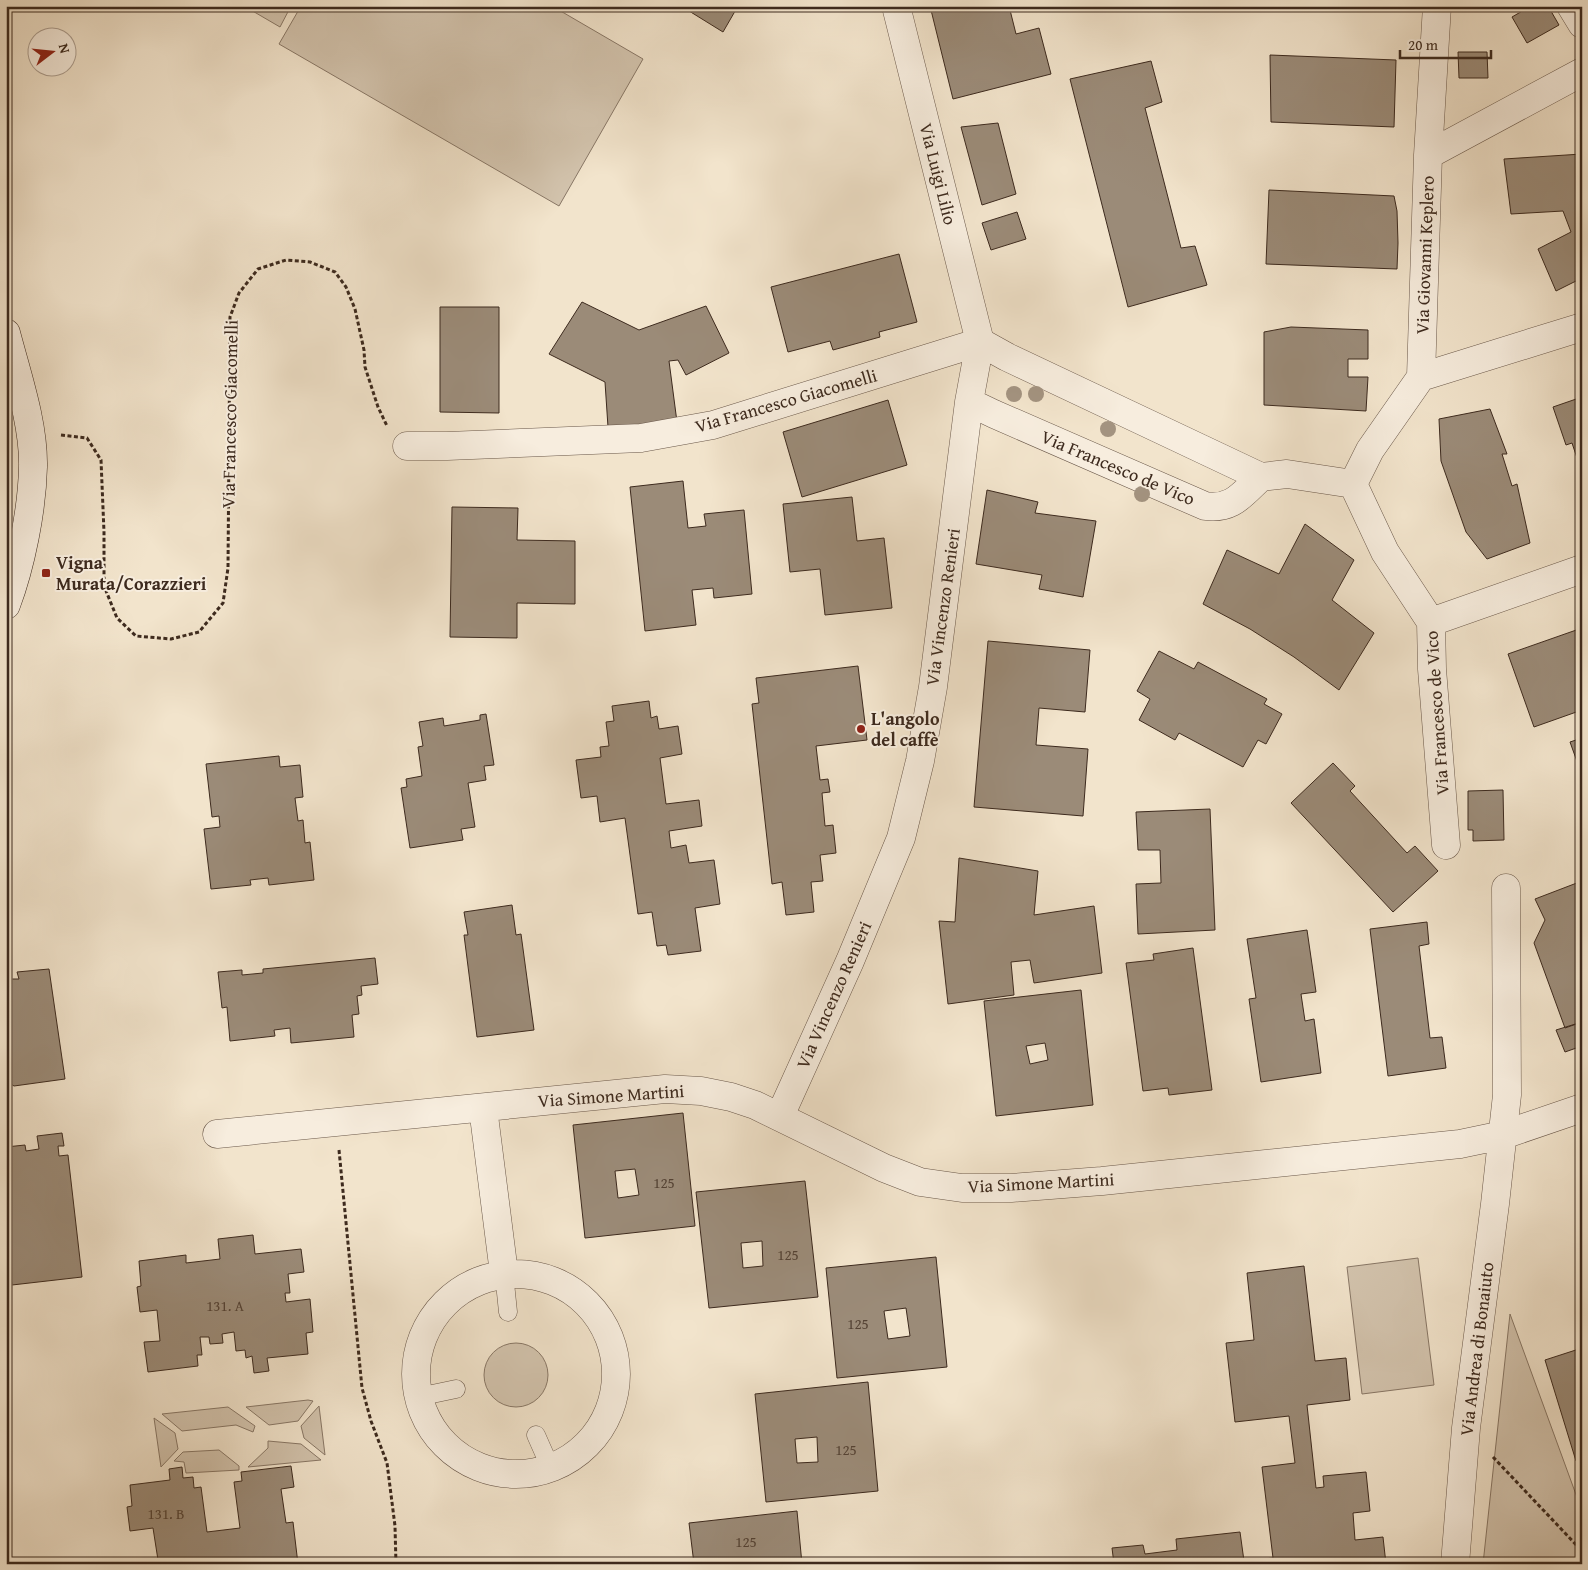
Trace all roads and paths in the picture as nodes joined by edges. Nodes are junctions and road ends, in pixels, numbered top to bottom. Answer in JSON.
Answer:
{"nodes":[{"id":1,"x":896,"y":6,"type":"edge"},
{"id":2,"x":1437,"y":6,"type":"edge"},
{"id":3,"x":1571,"y":6,"type":"edge"},
{"id":4,"x":1582,"y":24,"type":"edge"},
{"id":5,"x":1582,"y":72,"type":"edge"},
{"id":6,"x":1428,"y":155,"type":"junction"},
{"id":7,"x":1582,"y":327,"type":"edge"},
{"id":8,"x":6,"y":333,"type":"edge"},
{"id":9,"x":980,"y":342,"type":"junction"},
{"id":10,"x":1421,"y":377,"type":"junction"},
{"id":11,"x":970,"y":402,"type":"junction"},
{"id":12,"x":29,"y":428,"type":"junction"},
{"id":13,"x":407,"y":446,"type":"joint"},
{"id":14,"x":1261,"y":477,"type":"junction"},
{"id":15,"x":1353,"y":484,"type":"junction"},
{"id":16,"x":1582,"y":569,"type":"edge"},
{"id":17,"x":6,"y":605,"type":"edge"},
{"id":18,"x":1431,"y":622,"type":"junction"},
{"id":19,"x":1446,"y":845,"type":"dead end"},
{"id":20,"x":1506,"y":888,"type":"dead end"},
{"id":21,"x":483,"y":1108,"type":"junction"},
{"id":22,"x":1582,"y":1108,"type":"edge"},
{"id":23,"x":780,"y":1116,"type":"junction"},
{"id":24,"x":337,"y":1122,"type":"junction"},
{"id":25,"x":217,"y":1134,"type":"dead end"},
{"id":26,"x":1502,"y":1135,"type":"junction"},
{"id":27,"x":504,"y":1273,"type":"junction"},
{"id":28,"x":508,"y":1312,"type":"dead end"},
{"id":29,"x":456,"y":1388,"type":"dead end"},
{"id":30,"x":418,"y":1397,"type":"junction"},
{"id":31,"x":1466,"y":1428,"type":"junction"},
{"id":32,"x":536,"y":1435,"type":"dead end"},
{"id":33,"x":551,"y":1468,"type":"junction"},
{"id":34,"x":1582,"y":1551,"type":"edge"},
{"id":35,"x":396,"y":1564,"type":"edge"},
{"id":36,"x":1455,"y":1564,"type":"edge"}],
"edges":[{"from":1,"to":9,"type":"street","name":"Via Luigi Lilio"},
{"from":2,"to":6,"type":"street","name":"Via Giovanni Keplero"},
{"from":3,"to":4,"type":"street"},
{"from":5,"to":6,"type":"street"},
{"from":6,"to":10,"type":"street","name":"Via Giovanni Keplero"},
{"from":7,"to":10,"type":"street"},
{"from":8,"to":12,"type":"street"},
{"from":9,"to":11,"type":"street","name":"Via Vincenzo Renieri"},
{"from":9,"to":13,"type":"street","name":"Via Francesco Giacomelli"},
{"from":9,"to":14,"type":"street"},
{"from":10,"to":15,"type":"street"},
{"from":11,"to":14,"type":"street","name":"Via Francesco de Vico"},
{"from":11,"to":23,"type":"street","name":"Via Vincenzo Renieri"},
{"from":12,"to":13,"type":"path","name":"Via Francesco Giacomelli"},
{"from":12,"to":17,"type":"street"},
{"from":14,"to":15,"type":"street"},
{"from":15,"to":18,"type":"street","name":"Via Francesco de Vico"},
{"from":16,"to":18,"type":"street"},
{"from":18,"to":19,"type":"street","name":"Via Francesco de Vico"},
{"from":20,"to":26,"type":"street"},
{"from":21,"to":23,"type":"street","name":"Via Simone Martini"},
{"from":21,"to":24,"type":"street","name":"Via Simone Martini"},
{"from":21,"to":27,"type":"street"},
{"from":22,"to":26,"type":"street","name":"Via Simone Martini"},
{"from":23,"to":26,"type":"street","name":"Via Simone Martini"},
{"from":24,"to":25,"type":"street","name":"Via Simone Martini"},
{"from":24,"to":35,"type":"path"},
{"from":26,"to":31,"type":"street","name":"Via Andrea di Bonaiuto"},
{"from":27,"to":28,"type":"lane"},
{"from":27,"to":30,"type":"street"},
{"from":27,"to":33,"type":"street"},
{"from":29,"to":30,"type":"lane"},
{"from":30,"to":33,"type":"street"},
{"from":31,"to":34,"type":"path"},
{"from":31,"to":36,"type":"street","name":"Via Andrea di Bonaiuto"},
{"from":32,"to":33,"type":"lane"}]}
